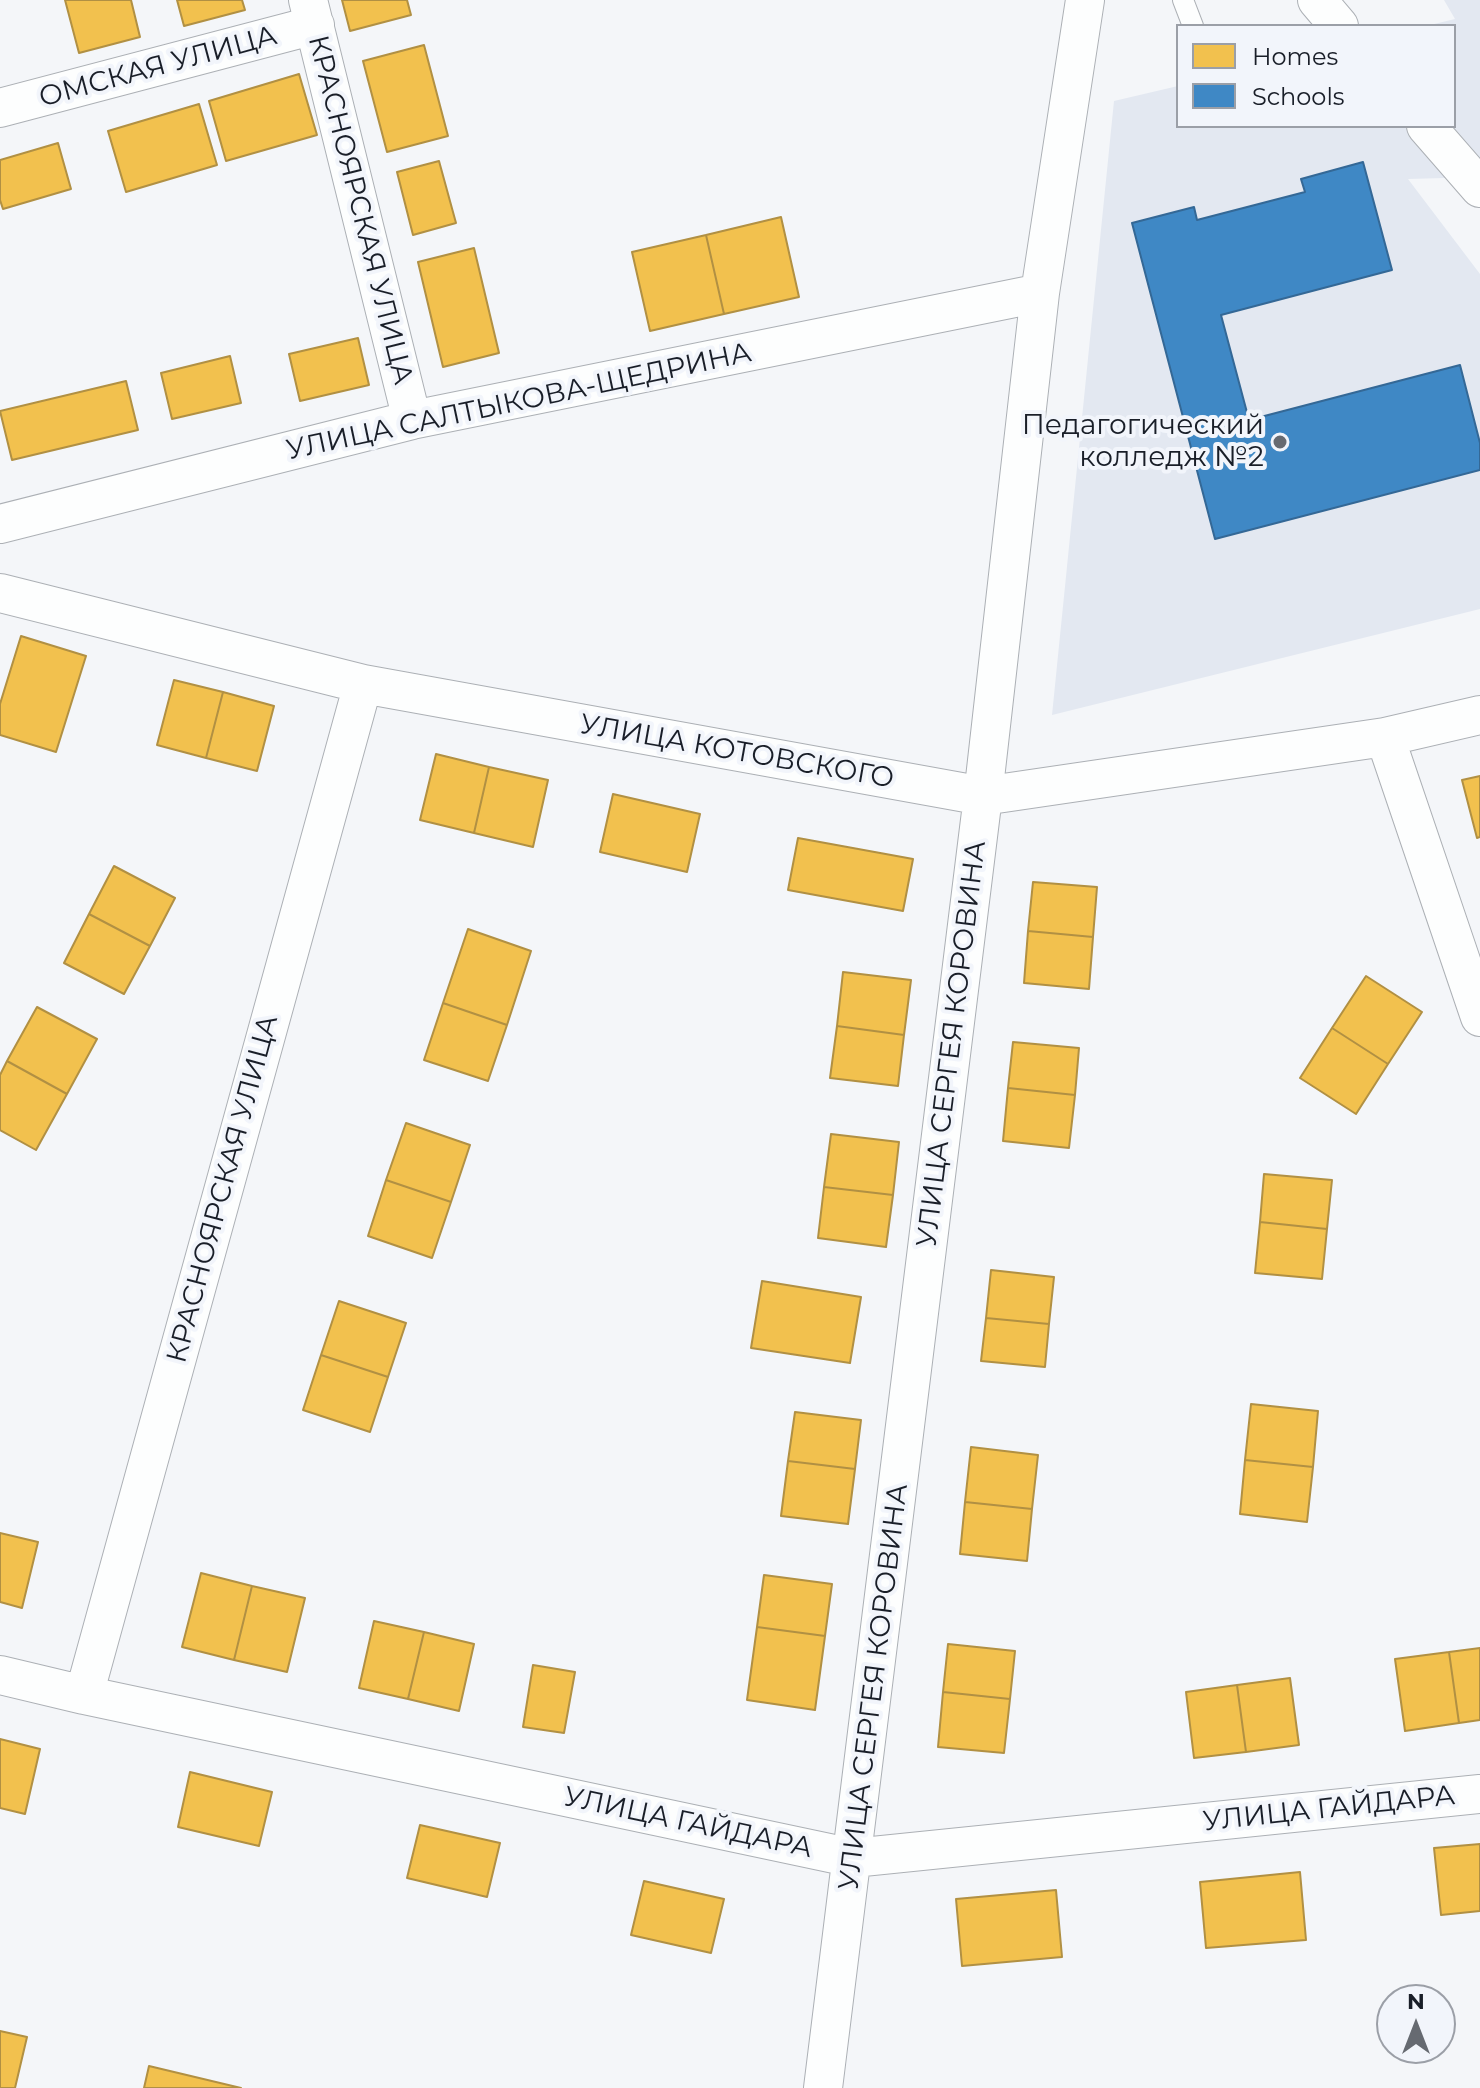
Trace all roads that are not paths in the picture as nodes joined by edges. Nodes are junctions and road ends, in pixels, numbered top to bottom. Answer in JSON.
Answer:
{"nodes":[{"id":1,"x":1085,"y":0,"type":"edge"},
{"id":2,"x":1183,"y":0,"type":"edge"},
{"id":3,"x":1317,"y":0,"type":"edge"},
{"id":4,"x":312,"y":13,"type":"edge"},
{"id":5,"x":1192,"y":24,"type":"edge"},
{"id":6,"x":1337,"y":24,"type":"edge"},
{"id":7,"x":0,"y":108,"type":"edge"},
{"id":8,"x":1428,"y":128,"type":"edge"},
{"id":9,"x":1480,"y":188,"type":"edge"},
{"id":10,"x":1040,"y":293,"type":"junction"},
{"id":11,"x":412,"y":420,"type":"junction"},
{"id":12,"x":0,"y":524,"type":"edge"},
{"id":13,"x":0,"y":593,"type":"edge"},
{"id":14,"x":363,"y":684,"type":"junction"},
{"id":15,"x":1480,"y":715,"type":"edge"},
{"id":16,"x":1385,"y":737,"type":"junction"},
{"id":17,"x":983,"y":796,"type":"junction"},
{"id":18,"x":1480,"y":1017,"type":"edge"},
{"id":19,"x":0,"y":1675,"type":"edge"},
{"id":20,"x":84,"y":1695,"type":"junction"},
{"id":21,"x":1480,"y":1794,"type":"edge"},
{"id":22,"x":853,"y":1858,"type":"junction"},
{"id":23,"x":823,"y":2088,"type":"edge"}],
"edges":[{"from":1,"to":10,"type":"street","name":"УЛИЦА СЕРГЕЯ КОРОВИНА"},
{"from":2,"to":5,"type":"lane"},
{"from":3,"to":6,"type":"street"},
{"from":4,"to":7,"type":"street","name":"ОМСКАЯ УЛИЦА"},
{"from":4,"to":11,"type":"street","name":"КРАСНОЯРСКАЯ УЛИЦА"},
{"from":8,"to":9,"type":"street"},
{"from":10,"to":11,"type":"street","name":"УЛИЦА САЛТЫКОВА-ЩЕДРИНА"},
{"from":10,"to":17,"type":"street","name":"УЛИЦА СЕРГЕЯ КОРОВИНА"},
{"from":11,"to":12,"type":"street","name":"УЛИЦА САЛТЫКОВА-ЩЕДРИНА"},
{"from":13,"to":14,"type":"street","name":"УЛИЦА КОТОВСКОГО"},
{"from":14,"to":17,"type":"street","name":"УЛИЦА КОТОВСКОГО"},
{"from":14,"to":20,"type":"street","name":"КРАСНОЯРСКАЯ УЛИЦА"},
{"from":15,"to":16,"type":"street","name":"УЛИЦА КОТОВСКОГО"},
{"from":16,"to":17,"type":"street","name":"УЛИЦА КОТОВСКОГО"},
{"from":16,"to":18,"type":"street"},
{"from":17,"to":22,"type":"street","name":"УЛИЦА СЕРГЕЯ КОРОВИНА"},
{"from":19,"to":20,"type":"street","name":"УЛИЦА ГАЙДАРА"},
{"from":20,"to":22,"type":"street","name":"УЛИЦА ГАЙДАРА"},
{"from":21,"to":22,"type":"street","name":"УЛИЦА ГАЙДАРА"},
{"from":22,"to":23,"type":"street","name":"УЛИЦА СЕРГЕЯ КОРОВИНА"}]}
